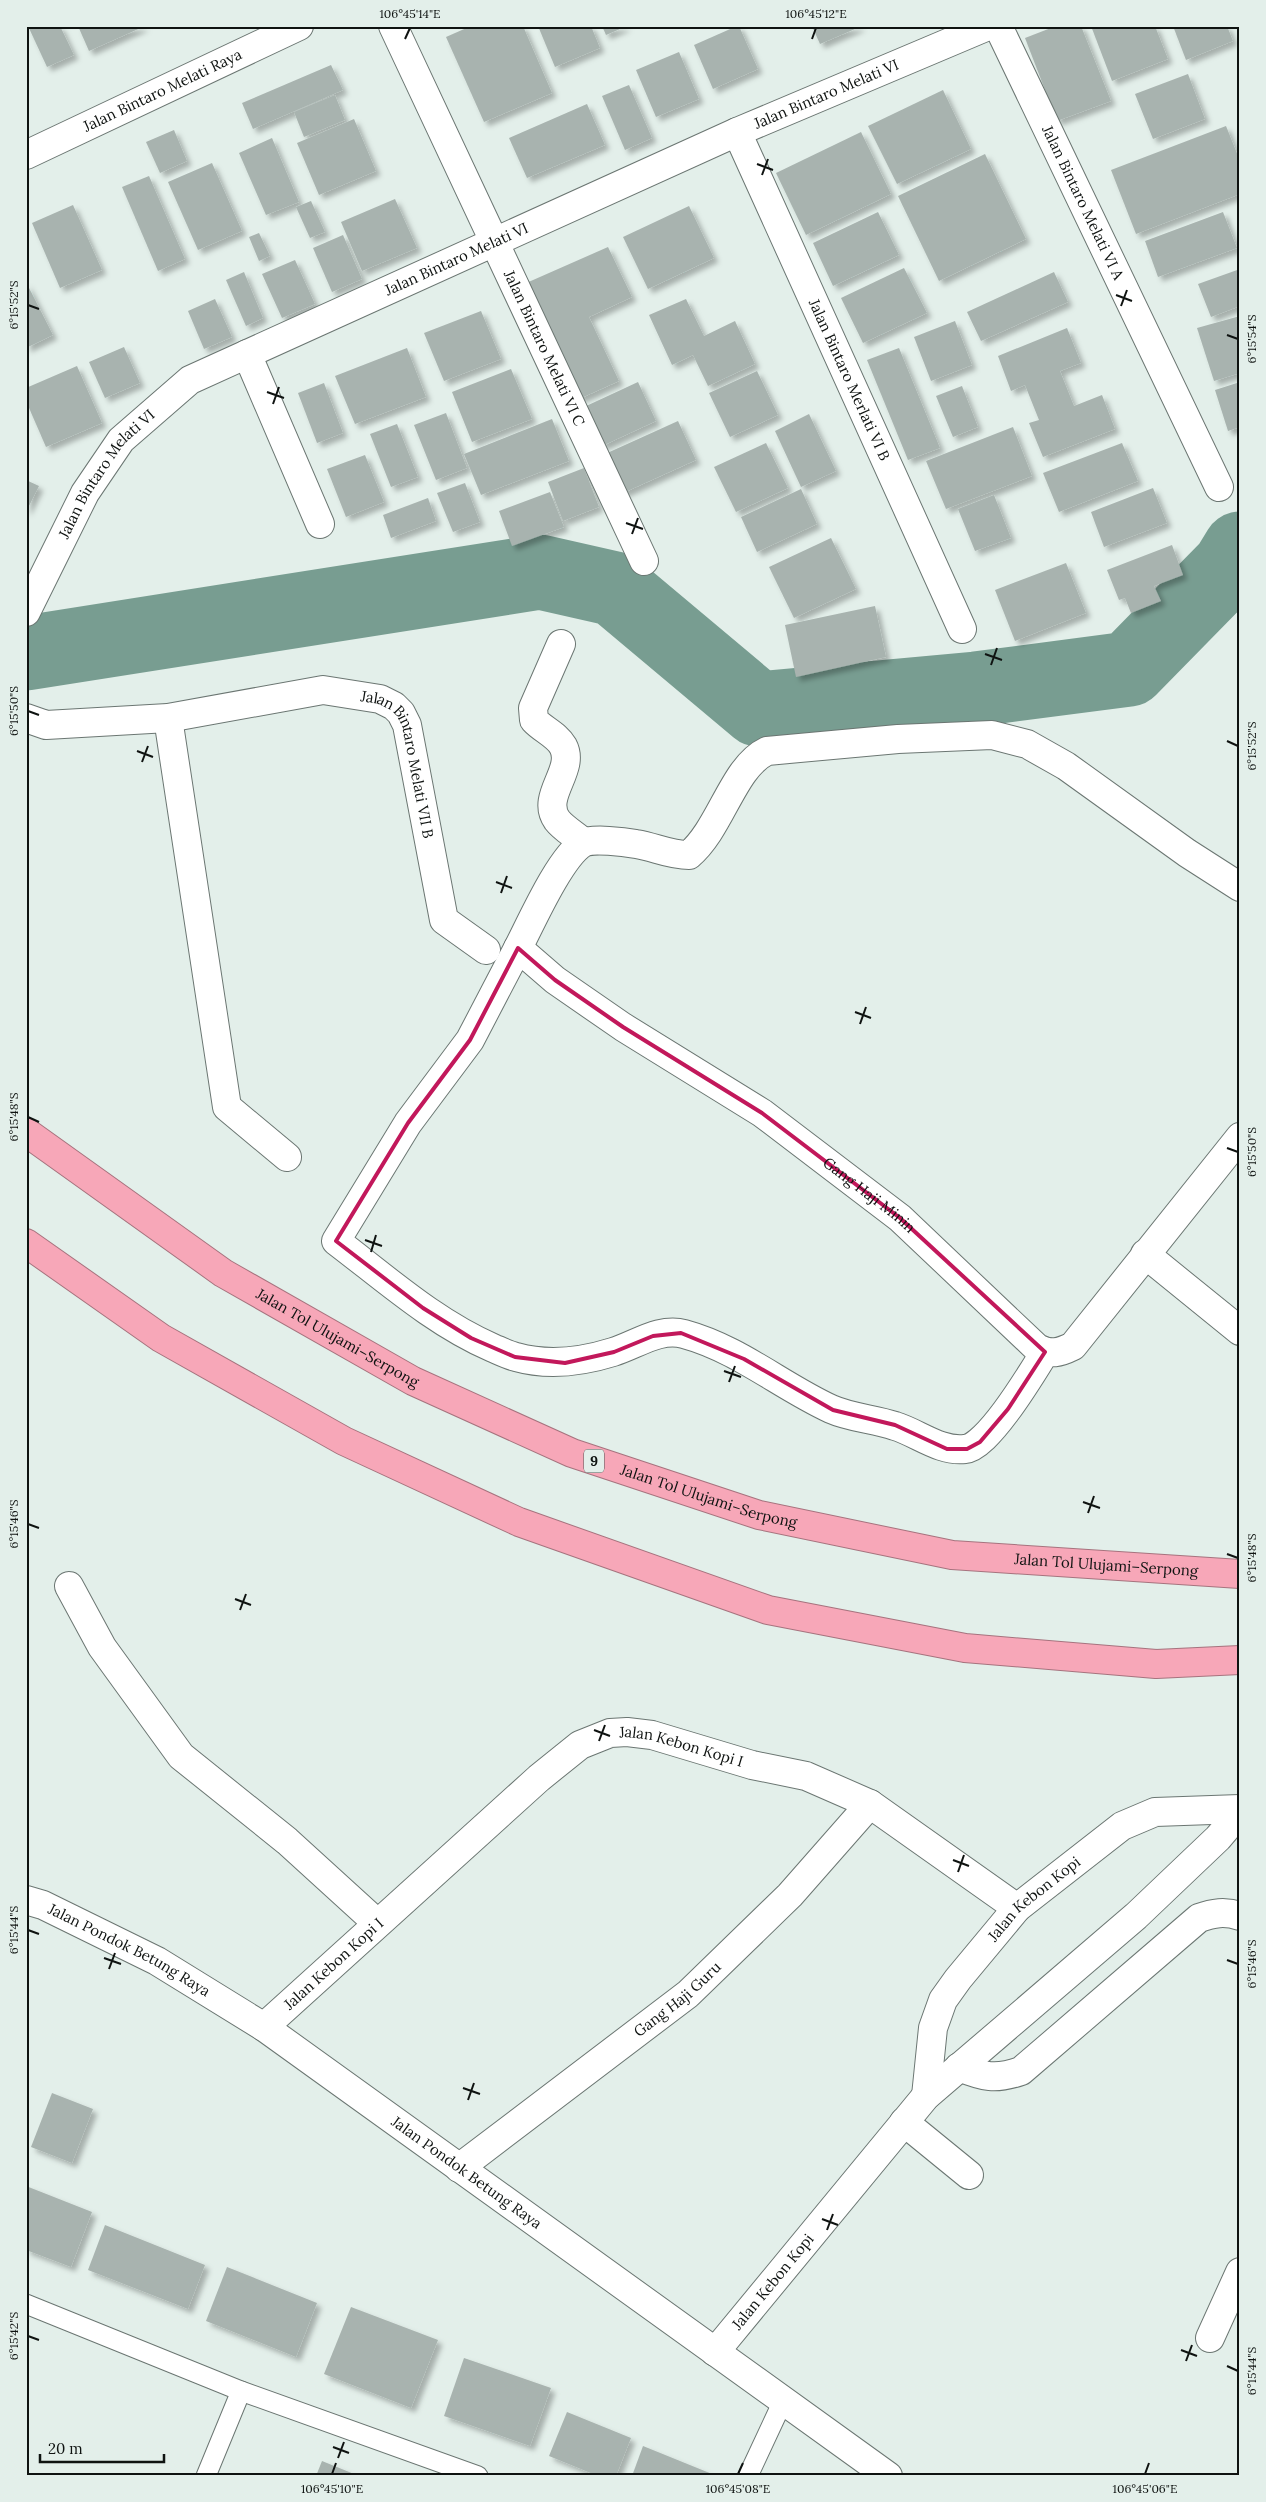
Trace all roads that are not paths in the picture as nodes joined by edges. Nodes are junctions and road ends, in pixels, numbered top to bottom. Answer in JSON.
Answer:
{"nodes":[{"id":1,"x":298,"y":26,"type":"edge"},
{"id":2,"x":393,"y":26,"type":"edge"},
{"id":3,"x":988,"y":26,"type":"edge"},
{"id":4,"x":998,"y":26,"type":"edge"},
{"id":5,"x":737,"y":132,"type":"junction"},
{"id":6,"x":26,"y":156,"type":"edge"},
{"id":7,"x":496,"y":243,"type":"junction"},
{"id":8,"x":247,"y":354,"type":"junction"},
{"id":9,"x":1219,"y":487,"type":"dead end"},
{"id":10,"x":320,"y":524,"type":"dead end"},
{"id":11,"x":644,"y":561,"type":"dead end"},
{"id":12,"x":27,"y":610,"type":"edge"},
{"id":13,"x":962,"y":629,"type":"dead end"},
{"id":14,"x":561,"y":644,"type":"dead end"},
{"id":15,"x":26,"y":718,"type":"edge"},
{"id":16,"x":168,"y":718,"type":"junction"},
{"id":17,"x":583,"y":842,"type":"junction"},
{"id":18,"x":1240,"y":887,"type":"edge"},
{"id":19,"x":518,"y":948,"type":"junction"},
{"id":20,"x":486,"y":950,"type":"dead end"},
{"id":21,"x":26,"y":1132,"type":"edge"},
{"id":22,"x":1240,"y":1137,"type":"edge"},
{"id":23,"x":288,"y":1157,"type":"dead end"},
{"id":24,"x":26,"y":1243,"type":"edge"},
{"id":25,"x":1146,"y":1254,"type":"junction"},
{"id":26,"x":1240,"y":1331,"type":"edge"},
{"id":27,"x":1045,"y":1352,"type":"junction"},
{"id":28,"x":1240,"y":1574,"type":"edge"},
{"id":29,"x":69,"y":1586,"type":"dead end"},
{"id":30,"x":1240,"y":1660,"type":"edge"},
{"id":31,"x":870,"y":1804,"type":"junction"},
{"id":32,"x":1240,"y":1811,"type":"edge"},
{"id":33,"x":26,"y":1900,"type":"edge"},
{"id":34,"x":1017,"y":1908,"type":"junction"},
{"id":35,"x":1240,"y":1916,"type":"edge"},
{"id":36,"x":377,"y":1923,"type":"junction"},
{"id":37,"x":264,"y":2027,"type":"junction"},
{"id":38,"x":959,"y":2067,"type":"junction"},
{"id":39,"x":926,"y":2096,"type":"junction"},
{"id":40,"x":904,"y":2122,"type":"junction"},
{"id":41,"x":460,"y":2168,"type":"junction"},
{"id":42,"x":969,"y":2175,"type":"dead end"},
{"id":43,"x":1240,"y":2272,"type":"edge"},
{"id":44,"x":26,"y":2304,"type":"edge"},
{"id":45,"x":1210,"y":2338,"type":"dead end"},
{"id":46,"x":715,"y":2352,"type":"junction"},
{"id":47,"x":241,"y":2391,"type":"junction"},
{"id":48,"x":783,"y":2401,"type":"junction"},
{"id":49,"x":206,"y":2476,"type":"edge"},
{"id":50,"x":478,"y":2476,"type":"edge"},
{"id":51,"x":748,"y":2476,"type":"edge"},
{"id":52,"x":888,"y":2476,"type":"edge"}],
"edges":[{"from":1,"to":6,"type":"street","name":"Jalan Bintaro Melati Raya"},
{"from":2,"to":7,"type":"street","name":"Jalan Bintaro Melati VI C"},
{"from":3,"to":5,"type":"street","name":"Jalan Bintaro Melati VI"},
{"from":4,"to":9,"type":"street","name":"Jalan Bintaro Melati VI A"},
{"from":5,"to":7,"type":"street","name":"Jalan Bintaro Melati VI"},
{"from":5,"to":13,"type":"street","name":"Jalan Bintaro Merlati VI B"},
{"from":7,"to":8,"type":"street","name":"Jalan Bintaro Melati VI"},
{"from":7,"to":11,"type":"street","name":"Jalan Bintaro Melati VI C"},
{"from":8,"to":10,"type":"street"},
{"from":8,"to":12,"type":"street","name":"Jalan Bintaro Melati VI"},
{"from":14,"to":17,"type":"street"},
{"from":15,"to":16,"type":"street","name":"Jalan Bintaro Melati VII B"},
{"from":16,"to":20,"type":"street","name":"Jalan Bintaro Melati VII B"},
{"from":16,"to":23,"type":"street"},
{"from":17,"to":18,"type":"street"},
{"from":17,"to":19,"type":"street"},
{"from":19,"to":27,"type":"street","name":"Gang Haji Minin"},
{"from":19,"to":27,"type":"street"},
{"from":21,"to":28,"type":"highway","name":"Jalan Tol Ulujami–Serpong","number":"9"},
{"from":22,"to":25,"type":"street"},
{"from":24,"to":30,"type":"highway"},
{"from":25,"to":26,"type":"street"},
{"from":25,"to":27,"type":"street"},
{"from":29,"to":36,"type":"street"},
{"from":31,"to":34,"type":"street","name":"Jalan Kebon Kopi I"},
{"from":31,"to":36,"type":"street","name":"Jalan Kebon Kopi I"},
{"from":31,"to":41,"type":"street","name":"Gang Haji Guru"},
{"from":32,"to":34,"type":"street","name":"Jalan Kebon Kopi"},
{"from":32,"to":38,"type":"street","name":"Jalan Kebon Kopi"},
{"from":33,"to":37,"type":"street","name":"Jalan Pondok Betung Raya"},
{"from":34,"to":39,"type":"street","name":"Jalan Kebon Kopi"},
{"from":35,"to":38,"type":"street"},
{"from":36,"to":37,"type":"street","name":"Jalan Kebon Kopi I"},
{"from":37,"to":41,"type":"street","name":"Jalan Pondok Betung Raya"},
{"from":38,"to":39,"type":"street","name":"Jalan Kebon Kopi"},
{"from":39,"to":40,"type":"street","name":"Jalan Kebon Kopi"},
{"from":40,"to":42,"type":"street"},
{"from":40,"to":46,"type":"street","name":"Jalan Kebon Kopi"},
{"from":41,"to":46,"type":"street","name":"Jalan Pondok Betung Raya"},
{"from":43,"to":45,"type":"street"},
{"from":44,"to":47,"type":"lane"},
{"from":46,"to":48,"type":"street","name":"Jalan Pondok Betung Raya"},
{"from":47,"to":49,"type":"lane"},
{"from":47,"to":50,"type":"lane"},
{"from":48,"to":51,"type":"lane"},
{"from":48,"to":52,"type":"street","name":"Jalan Pondok Betung Raya"}]}
